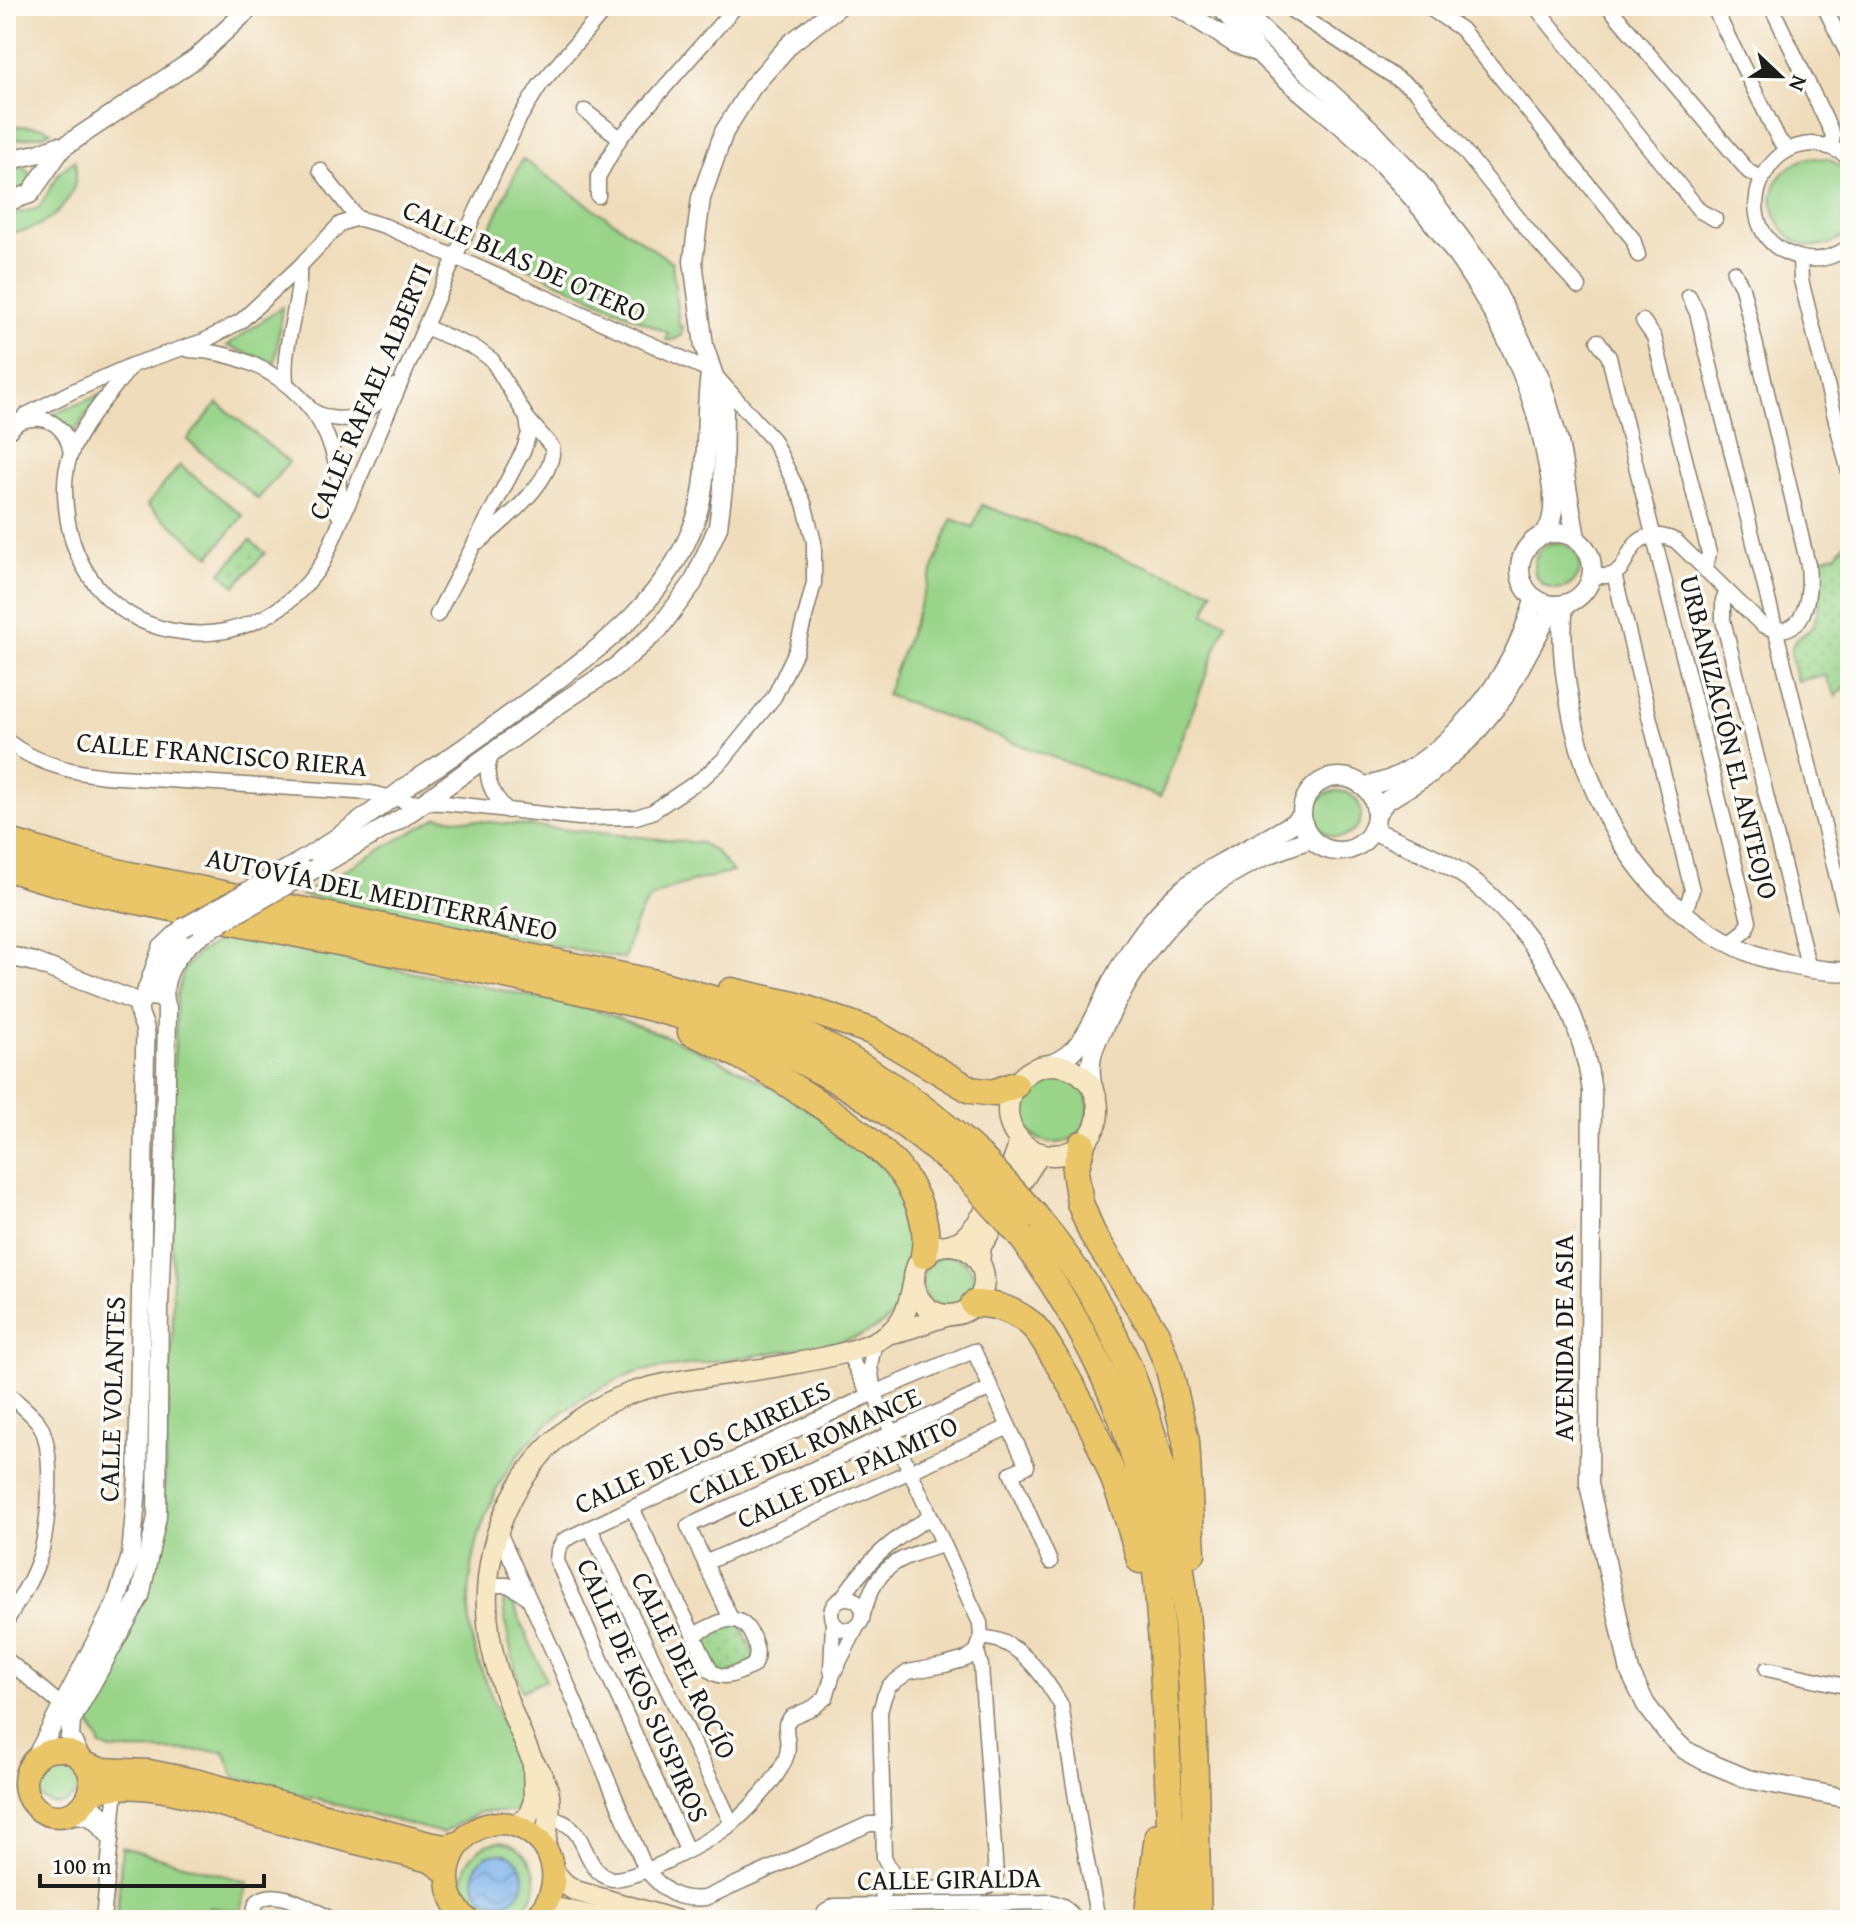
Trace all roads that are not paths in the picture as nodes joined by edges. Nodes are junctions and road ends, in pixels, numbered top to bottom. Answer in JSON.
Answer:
{"nodes":[{"id":1,"x":252,"y":6,"type":"edge"},
{"id":2,"x":608,"y":6,"type":"edge"},
{"id":3,"x":736,"y":6,"type":"edge"},
{"id":4,"x":839,"y":6,"type":"edge"},
{"id":5,"x":1176,"y":6,"type":"edge"},
{"id":6,"x":1220,"y":6,"type":"edge"},
{"id":7,"x":1241,"y":6,"type":"edge"},
{"id":8,"x":1285,"y":6,"type":"edge"},
{"id":9,"x":1426,"y":6,"type":"edge"},
{"id":10,"x":1535,"y":6,"type":"edge"},
{"id":11,"x":1608,"y":6,"type":"edge"},
{"id":12,"x":1713,"y":6,"type":"edge"},
{"id":13,"x":1771,"y":6,"type":"edge"},
{"id":14,"x":1824,"y":6,"type":"edge"},
{"id":15,"x":1260,"y":54,"type":"junction"},
{"id":16,"x":1850,"y":59,"type":"edge"},
{"id":17,"x":585,"y":111,"type":"dead end"},
{"id":18,"x":620,"y":138,"type":"junction"},
{"id":19,"x":6,"y":139,"type":"edge"},
{"id":20,"x":1831,"y":147,"type":"junction"},
{"id":21,"x":62,"y":148,"type":"junction"},
{"id":22,"x":1788,"y":150,"type":"junction"},
{"id":23,"x":13,"y":158,"type":"edge"},
{"id":24,"x":1850,"y":158,"type":"edge"},
{"id":25,"x":320,"y":170,"type":"dead end"},
{"id":26,"x":1762,"y":178,"type":"junction"},
{"id":27,"x":38,"y":184,"type":"junction"},
{"id":28,"x":598,"y":196,"type":"dead end"},
{"id":29,"x":10,"y":198,"type":"edge"},
{"id":30,"x":357,"y":218,"type":"junction"},
{"id":31,"x":1715,"y":219,"type":"dead end"},
{"id":32,"x":1848,"y":253,"type":"edge"},
{"id":33,"x":1638,"y":255,"type":"dead end"},
{"id":34,"x":455,"y":257,"type":"junction"},
{"id":35,"x":1800,"y":258,"type":"junction"},
{"id":36,"x":299,"y":267,"type":"junction"},
{"id":37,"x":1734,"y":272,"type":"dead end"},
{"id":38,"x":1579,"y":287,"type":"dead end"},
{"id":39,"x":1689,"y":296,"type":"dead end"},
{"id":40,"x":1643,"y":321,"type":"dead end"},
{"id":41,"x":425,"y":327,"type":"junction"},
{"id":42,"x":1598,"y":341,"type":"dead end"},
{"id":43,"x":178,"y":349,"type":"junction"},
{"id":44,"x":132,"y":365,"type":"junction"},
{"id":45,"x":711,"y":371,"type":"junction"},
{"id":46,"x":402,"y":377,"type":"junction"},
{"id":47,"x":286,"y":381,"type":"junction"},
{"id":48,"x":309,"y":409,"type":"junction"},
{"id":49,"x":527,"y":418,"type":"junction"},
{"id":50,"x":10,"y":430,"type":"edge"},
{"id":51,"x":71,"y":453,"type":"junction"},
{"id":52,"x":1850,"y":477,"type":"edge"},
{"id":53,"x":1545,"y":534,"type":"junction"},
{"id":54,"x":1653,"y":535,"type":"junction"},
{"id":55,"x":1576,"y":538,"type":"junction"},
{"id":56,"x":331,"y":545,"type":"junction"},
{"id":57,"x":473,"y":546,"type":"junction"},
{"id":58,"x":1705,"y":570,"type":"junction"},
{"id":59,"x":1614,"y":574,"type":"junction"},
{"id":60,"x":1592,"y":575,"type":"junction"},
{"id":61,"x":1727,"y":591,"type":"junction"},
{"id":62,"x":1535,"y":598,"type":"junction"},
{"id":63,"x":1559,"y":604,"type":"junction"},
{"id":64,"x":437,"y":615,"type":"dead end"},
{"id":65,"x":1775,"y":629,"type":"junction"},
{"id":66,"x":1532,"y":647,"type":"junction"},
{"id":67,"x":1565,"y":663,"type":"junction"},
{"id":68,"x":6,"y":740,"type":"edge"},
{"id":69,"x":493,"y":752,"type":"junction"},
{"id":70,"x":1362,"y":786,"type":"junction"},
{"id":71,"x":392,"y":798,"type":"junction"},
{"id":72,"x":422,"y":803,"type":"junction"},
{"id":73,"x":508,"y":811,"type":"junction"},
{"id":74,"x":1302,"y":817,"type":"junction"},
{"id":75,"x":402,"y":818,"type":"junction"},
{"id":76,"x":1374,"y":822,"type":"junction"},
{"id":77,"x":1311,"y":839,"type":"junction"},
{"id":78,"x":6,"y":841,"type":"edge"},
{"id":79,"x":343,"y":852,"type":"junction"},
{"id":80,"x":307,"y":866,"type":"junction"},
{"id":81,"x":6,"y":867,"type":"edge"},
{"id":82,"x":1685,"y":912,"type":"junction"},
{"id":83,"x":1850,"y":930,"type":"edge"},
{"id":84,"x":1729,"y":943,"type":"junction"},
{"id":85,"x":6,"y":955,"type":"edge"},
{"id":86,"x":1809,"y":969,"type":"junction"},
{"id":87,"x":1850,"y":972,"type":"edge"},
{"id":88,"x":656,"y":983,"type":"junction"},
{"id":89,"x":607,"y":997,"type":"junction"},
{"id":90,"x":142,"y":1006,"type":"junction"},
{"id":91,"x":164,"y":1008,"type":"junction"},
{"id":92,"x":741,"y":1022,"type":"junction"},
{"id":93,"x":1048,"y":1065,"type":"junction"},
{"id":94,"x":1015,"y":1085,"type":"junction"},
{"id":95,"x":1093,"y":1089,"type":"junction"},
{"id":96,"x":1019,"y":1139,"type":"junction"},
{"id":97,"x":1082,"y":1144,"type":"junction"},
{"id":98,"x":1040,"y":1153,"type":"junction"},
{"id":99,"x":973,"y":1165,"type":"junction"},
{"id":100,"x":949,"y":1245,"type":"junction"},
{"id":101,"x":924,"y":1255,"type":"junction"},
{"id":102,"x":979,"y":1262,"type":"junction"},
{"id":103,"x":914,"y":1280,"type":"junction"},
{"id":104,"x":974,"y":1304,"type":"junction"},
{"id":105,"x":949,"y":1314,"type":"junction"},
{"id":106,"x":150,"y":1330,"type":"junction"},
{"id":107,"x":882,"y":1337,"type":"junction"},
{"id":108,"x":847,"y":1350,"type":"junction"},
{"id":109,"x":991,"y":1388,"type":"junction"},
{"id":110,"x":6,"y":1392,"type":"edge"},
{"id":111,"x":874,"y":1393,"type":"junction"},
{"id":112,"x":1009,"y":1427,"type":"junction"},
{"id":113,"x":892,"y":1433,"type":"junction"},
{"id":114,"x":910,"y":1472,"type":"junction"},
{"id":115,"x":632,"y":1508,"type":"junction"},
{"id":116,"x":136,"y":1511,"type":"junction"},
{"id":117,"x":157,"y":1517,"type":"junction"},
{"id":118,"x":931,"y":1517,"type":"junction"},
{"id":119,"x":590,"y":1528,"type":"junction"},
{"id":120,"x":498,"y":1530,"type":"junction"},
{"id":121,"x":943,"y":1545,"type":"junction"},
{"id":122,"x":558,"y":1550,"type":"joint"},
{"id":123,"x":1050,"y":1562,"type":"dead end"},
{"id":124,"x":705,"y":1563,"type":"junction"},
{"id":125,"x":487,"y":1585,"type":"junction"},
{"id":126,"x":527,"y":1597,"type":"junction"},
{"id":127,"x":842,"y":1598,"type":"junction"},
{"id":128,"x":864,"y":1611,"type":"junction"},
{"id":129,"x":731,"y":1619,"type":"junction"},
{"id":130,"x":6,"y":1622,"type":"edge"},
{"id":131,"x":833,"y":1622,"type":"junction"},
{"id":132,"x":857,"y":1627,"type":"junction"},
{"id":133,"x":693,"y":1635,"type":"junction"},
{"id":134,"x":979,"y":1645,"type":"junction"},
{"id":135,"x":1189,"y":1649,"type":"junction"},
{"id":136,"x":1163,"y":1650,"type":"junction"},
{"id":137,"x":6,"y":1659,"type":"edge"},
{"id":138,"x":1767,"y":1669,"type":"dead end"},
{"id":139,"x":833,"y":1674,"type":"junction"},
{"id":140,"x":1850,"y":1687,"type":"edge"},
{"id":141,"x":69,"y":1706,"type":"junction"},
{"id":142,"x":82,"y":1760,"type":"junction"},
{"id":143,"x":32,"y":1763,"type":"junction"},
{"id":144,"x":533,"y":1763,"type":"junction"},
{"id":145,"x":1168,"y":1765,"type":"junction"},
{"id":146,"x":6,"y":1776,"type":"edge"},
{"id":147,"x":116,"y":1789,"type":"junction"},
{"id":148,"x":89,"y":1796,"type":"junction"},
{"id":149,"x":6,"y":1798,"type":"edge"},
{"id":150,"x":1850,"y":1799,"type":"edge"},
{"id":151,"x":34,"y":1807,"type":"junction"},
{"id":152,"x":62,"y":1816,"type":"junction"},
{"id":153,"x":547,"y":1816,"type":"junction"},
{"id":154,"x":732,"y":1824,"type":"junction"},
{"id":155,"x":883,"y":1824,"type":"junction"},
{"id":156,"x":511,"y":1825,"type":"junction"},
{"id":157,"x":111,"y":1840,"type":"junction"},
{"id":158,"x":460,"y":1842,"type":"junction"},
{"id":159,"x":687,"y":1850,"type":"junction"},
{"id":160,"x":550,"y":1861,"type":"junction"},
{"id":161,"x":646,"y":1870,"type":"junction"},
{"id":162,"x":890,"y":1871,"type":"junction"},
{"id":163,"x":447,"y":1873,"type":"junction"},
{"id":164,"x":882,"y":1905,"type":"junction"},
{"id":165,"x":537,"y":1916,"type":"edge"},
{"id":166,"x":319,"y":1918,"type":"edge"},
{"id":167,"x":103,"y":1920,"type":"edge"},
{"id":168,"x":252,"y":1920,"type":"edge"},
{"id":169,"x":468,"y":1920,"type":"edge"},
{"id":170,"x":609,"y":1920,"type":"edge"},
{"id":171,"x":675,"y":1920,"type":"edge"},
{"id":172,"x":822,"y":1920,"type":"edge"},
{"id":173,"x":1078,"y":1920,"type":"edge"},
{"id":174,"x":1098,"y":1920,"type":"edge"},
{"id":175,"x":1147,"y":1920,"type":"edge"},
{"id":176,"x":1174,"y":1920,"type":"edge"},
{"id":177,"x":1198,"y":1920,"type":"edge"}],
"edges":[{"from":1,"to":21,"type":"street"},
{"from":2,"to":34,"type":"street","name":"CALLE RAFAEL ALBERTI"},
{"from":3,"to":18,"type":"street"},
{"from":4,"to":45,"type":"street","name":"CALLE FRANCISCO RIERA"},
{"from":5,"to":15,"type":"street"},
{"from":6,"to":15,"type":"street"},
{"from":7,"to":55,"type":"street"},
{"from":8,"to":38,"type":"street"},
{"from":9,"to":33,"type":"street"},
{"from":10,"to":31,"type":"street"},
{"from":11,"to":26,"type":"street"},
{"from":12,"to":22,"type":"street"},
{"from":13,"to":20,"type":"street"},
{"from":14,"to":16,"type":"street"},
{"from":15,"to":53,"type":"street"},
{"from":17,"to":18,"type":"street"},
{"from":18,"to":28,"type":"street"},
{"from":19,"to":23,"type":"street"},
{"from":20,"to":22,"type":"street"},
{"from":20,"to":24,"type":"street"},
{"from":21,"to":23,"type":"street"},
{"from":21,"to":27,"type":"street"},
{"from":22,"to":26,"type":"street"},
{"from":23,"to":27,"type":"street"},
{"from":25,"to":30,"type":"street"},
{"from":26,"to":35,"type":"street"},
{"from":27,"to":29,"type":"street"},
{"from":30,"to":34,"type":"street","name":"CALLE BLAS DE OTERO"},
{"from":30,"to":36,"type":"street","name":"CALLE BLAS DE OTERO"},
{"from":32,"to":35,"type":"street"},
{"from":34,"to":41,"type":"street","name":"CALLE RAFAEL ALBERTI"},
{"from":34,"to":45,"type":"street","name":"CALLE BLAS DE OTERO"},
{"from":35,"to":52,"type":"street"},
{"from":36,"to":43,"type":"street"},
{"from":36,"to":47,"type":"street"},
{"from":37,"to":65,"type":"street"},
{"from":39,"to":65,"type":"street"},
{"from":40,"to":58,"type":"street"},
{"from":41,"to":46,"type":"street","name":"CALLE RAFAEL ALBERTI"},
{"from":41,"to":49,"type":"street"},
{"from":42,"to":54,"type":"street"},
{"from":43,"to":44,"type":"street"},
{"from":43,"to":47,"type":"street","name":"CALLE RAFAEL ALBERTI"},
{"from":44,"to":50,"type":"street"},
{"from":44,"to":51,"type":"street","name":"CALLE RAFAEL ALBERTI"},
{"from":45,"to":69,"type":"street","name":"CALLE FRANCISCO RIERA"},
{"from":45,"to":71,"type":"street","name":"CALLE FRANCISCO RIERA"},
{"from":45,"to":73,"type":"street"},
{"from":46,"to":48,"type":"street"},
{"from":46,"to":56,"type":"street","name":"CALLE RAFAEL ALBERTI"},
{"from":47,"to":48,"type":"street","name":"CALLE RAFAEL ALBERTI"},
{"from":48,"to":56,"type":"street","name":"CALLE RAFAEL ALBERTI"},
{"from":49,"to":57,"type":"street"},
{"from":49,"to":57,"type":"street"},
{"from":50,"to":51,"type":"street"},
{"from":51,"to":56,"type":"street","name":"CALLE RAFAEL ALBERTI"},
{"from":53,"to":55,"type":"street"},
{"from":53,"to":62,"type":"street"},
{"from":54,"to":58,"type":"street"},
{"from":54,"to":59,"type":"street"},
{"from":54,"to":84,"type":"street","name":"URBANIZACIÓN EL ANTEOJO"},
{"from":55,"to":60,"type":"street"},
{"from":57,"to":64,"type":"street"},
{"from":58,"to":61,"type":"street"},
{"from":59,"to":60,"type":"street"},
{"from":59,"to":82,"type":"street"},
{"from":60,"to":63,"type":"street"},
{"from":61,"to":65,"type":"street"},
{"from":61,"to":86,"type":"street","name":"URBANIZACIÓN EL ANTEOJO"},
{"from":62,"to":63,"type":"street"},
{"from":62,"to":70,"type":"street"},
{"from":63,"to":66,"type":"street"},
{"from":63,"to":67,"type":"street"},
{"from":65,"to":83,"type":"street"},
{"from":66,"to":67,"type":"street"},
{"from":66,"to":76,"type":"street"},
{"from":67,"to":82,"type":"street"},
{"from":68,"to":71,"type":"street","name":"CALLE FRANCISCO RIERA"},
{"from":69,"to":72,"type":"street","name":"CALLE FRANCISCO RIERA"},
{"from":69,"to":73,"type":"street"},
{"from":70,"to":74,"type":"street"},
{"from":70,"to":76,"type":"street"},
{"from":71,"to":72,"type":"street"},
{"from":71,"to":75,"type":"street","name":"CALLE FRANCISCO RIERA"},
{"from":71,"to":79,"type":"street","name":"CALLE FRANCISCO RIERA"},
{"from":71,"to":80,"type":"street","name":"CALLE FRANCISCO RIERA"},
{"from":72,"to":73,"type":"street"},
{"from":72,"to":75,"type":"street","name":"CALLE FRANCISCO RIERA"},
{"from":74,"to":77,"type":"street"},
{"from":74,"to":93,"type":"street"},
{"from":75,"to":79,"type":"street","name":"CALLE FRANCISCO RIERA"},
{"from":76,"to":77,"type":"street"},
{"from":76,"to":150,"type":"street","name":"AVENIDA DE ASIA"},
{"from":77,"to":95,"type":"street"},
{"from":78,"to":88,"type":"highway","name":"AUTOVÍA DEL MEDITERRÁNEO"},
{"from":79,"to":80,"type":"street","name":"CALLE FRANCISCO RIERA"},
{"from":80,"to":90,"type":"street","name":"CALLE FRANCISCO RIERA","bridge":true},
{"from":80,"to":91,"type":"street","name":"CALLE FRANCISCO RIERA","bridge":true},
{"from":81,"to":89,"type":"highway","name":"AUTOVÍA DEL MEDITERRÁNEO"},
{"from":82,"to":84,"type":"street"},
{"from":84,"to":86,"type":"street"},
{"from":85,"to":90,"type":"street"},
{"from":86,"to":87,"type":"street"},
{"from":88,"to":92,"type":"highway","name":"AUTOVÍA DEL MEDITERRÁNEO"},
{"from":88,"to":94,"type":"highway"},
{"from":89,"to":92,"type":"highway","name":"AUTOVÍA DEL MEDITERRÁNEO"},
{"from":89,"to":101,"type":"highway"},
{"from":90,"to":91,"type":"street"},
{"from":90,"to":106,"type":"street","name":"CALLE VOLANTES"},
{"from":91,"to":106,"type":"street","name":"CALLE VOLANTES"},
{"from":92,"to":99,"type":"highway"},
{"from":93,"to":94,"type":"main road"},
{"from":93,"to":95,"type":"main road"},
{"from":94,"to":96,"type":"main road"},
{"from":95,"to":97,"type":"main road"},
{"from":96,"to":98,"type":"main road"},
{"from":96,"to":100,"type":"main road"},
{"from":97,"to":98,"type":"main road"},
{"from":97,"to":135,"type":"highway"},
{"from":98,"to":102,"type":"main road"},
{"from":99,"to":135,"type":"highway","bridge":true},
{"from":99,"to":136,"type":"highway","bridge":true},
{"from":100,"to":101,"type":"main road"},
{"from":100,"to":102,"type":"main road"},
{"from":101,"to":103,"type":"main road"},
{"from":102,"to":104,"type":"main road"},
{"from":103,"to":105,"type":"main road"},
{"from":103,"to":107,"type":"main road"},
{"from":104,"to":105,"type":"main road"},
{"from":104,"to":136,"type":"highway"},
{"from":105,"to":107,"type":"main road"},
{"from":106,"to":116,"type":"street","name":"CALLE VOLANTES"},
{"from":106,"to":117,"type":"street","name":"CALLE VOLANTES"},
{"from":107,"to":108,"type":"main road"},
{"from":107,"to":111,"type":"street"},
{"from":108,"to":111,"type":"street"},
{"from":108,"to":120,"type":"main road"},
{"from":109,"to":111,"type":"street","name":"CALLE DE LOS CAIRELES"},
{"from":109,"to":112,"type":"street"},
{"from":109,"to":113,"type":"street","name":"CALLE DEL ROMANCE"},
{"from":110,"to":130,"type":"street"},
{"from":111,"to":113,"type":"street"},
{"from":111,"to":115,"type":"street","name":"CALLE DE LOS CAIRELES"},
{"from":112,"to":114,"type":"street","name":"CALLE DEL PALMITO"},
{"from":112,"to":123,"type":"street"},
{"from":113,"to":114,"type":"street"},
{"from":113,"to":124,"type":"street","name":"CALLE DEL ROMANCE"},
{"from":114,"to":118,"type":"street"},
{"from":114,"to":124,"type":"street","name":"CALLE DEL PALMITO"},
{"from":115,"to":119,"type":"street","name":"CALLE DE LOS CAIRELES"},
{"from":115,"to":133,"type":"street"},
{"from":116,"to":117,"type":"street"},
{"from":116,"to":141,"type":"street","name":"CALLE VOLANTES"},
{"from":117,"to":141,"type":"street","name":"CALLE VOLANTES"},
{"from":118,"to":121,"type":"street"},
{"from":118,"to":127,"type":"street"},
{"from":119,"to":122,"type":"street","name":"CALLE DE LOS CAIRELES"},
{"from":119,"to":154,"type":"street","name":"CALLE DEL ROCÍO"},
{"from":120,"to":125,"type":"main road"},
{"from":120,"to":126,"type":"street"},
{"from":121,"to":128,"type":"street"},
{"from":121,"to":134,"type":"street"},
{"from":122,"to":159,"type":"street","name":"CALLE DE KOS SUSPIROS"},
{"from":124,"to":129,"type":"street","name":"CALLE DEL ROMANCE"},
{"from":125,"to":126,"type":"street"},
{"from":125,"to":144,"type":"main road"},
{"from":126,"to":161,"type":"street"},
{"from":127,"to":128,"type":"street"},
{"from":127,"to":131,"type":"street"},
{"from":128,"to":132,"type":"street"},
{"from":129,"to":133,"type":"street"},
{"from":129,"to":133,"type":"street"},
{"from":131,"to":132,"type":"street"},
{"from":131,"to":139,"type":"street"},
{"from":132,"to":139,"type":"street"},
{"from":134,"to":155,"type":"street"},
{"from":134,"to":162,"type":"street"},
{"from":134,"to":174,"type":"street"},
{"from":135,"to":177,"type":"highway"},
{"from":136,"to":145,"type":"highway"},
{"from":137,"to":141,"type":"street"},
{"from":138,"to":140,"type":"street"},
{"from":139,"to":154,"type":"street"},
{"from":141,"to":142,"type":"street","name":"CALLE VOLANTES"},
{"from":141,"to":143,"type":"street","name":"CALLE VOLANTES"},
{"from":142,"to":143,"type":"main road"},
{"from":142,"to":148,"type":"main road"},
{"from":142,"to":158,"type":"main road"},
{"from":143,"to":146,"type":"main road"},
{"from":143,"to":151,"type":"main road"},
{"from":144,"to":153,"type":"main road"},
{"from":144,"to":156,"type":"main road"},
{"from":145,"to":175,"type":"highway"},
{"from":145,"to":176,"type":"highway"},
{"from":147,"to":148,"type":"main road"},
{"from":147,"to":157,"type":"street"},
{"from":147,"to":163,"type":"main road"},
{"from":148,"to":152,"type":"main road"},
{"from":148,"to":157,"type":"street"},
{"from":149,"to":151,"type":"main road"},
{"from":151,"to":152,"type":"main road"},
{"from":152,"to":157,"type":"street"},
{"from":153,"to":160,"type":"main road"},
{"from":153,"to":161,"type":"street"},
{"from":154,"to":159,"type":"street"},
{"from":155,"to":161,"type":"street"},
{"from":155,"to":162,"type":"street"},
{"from":156,"to":158,"type":"main road"},
{"from":156,"to":160,"type":"main road"},
{"from":157,"to":167,"type":"street"},
{"from":158,"to":163,"type":"main road"},
{"from":159,"to":161,"type":"street"},
{"from":160,"to":165,"type":"main road"},
{"from":160,"to":171,"type":"main road"},
{"from":162,"to":164,"type":"street"},
{"from":163,"to":169,"type":"main road"},
{"from":164,"to":172,"type":"street","name":"CALLE GIRALDA"},
{"from":164,"to":173,"type":"street","name":"CALLE GIRALDA"},
{"from":165,"to":170,"type":"main road"},
{"from":166,"to":168,"type":"street"}]}
